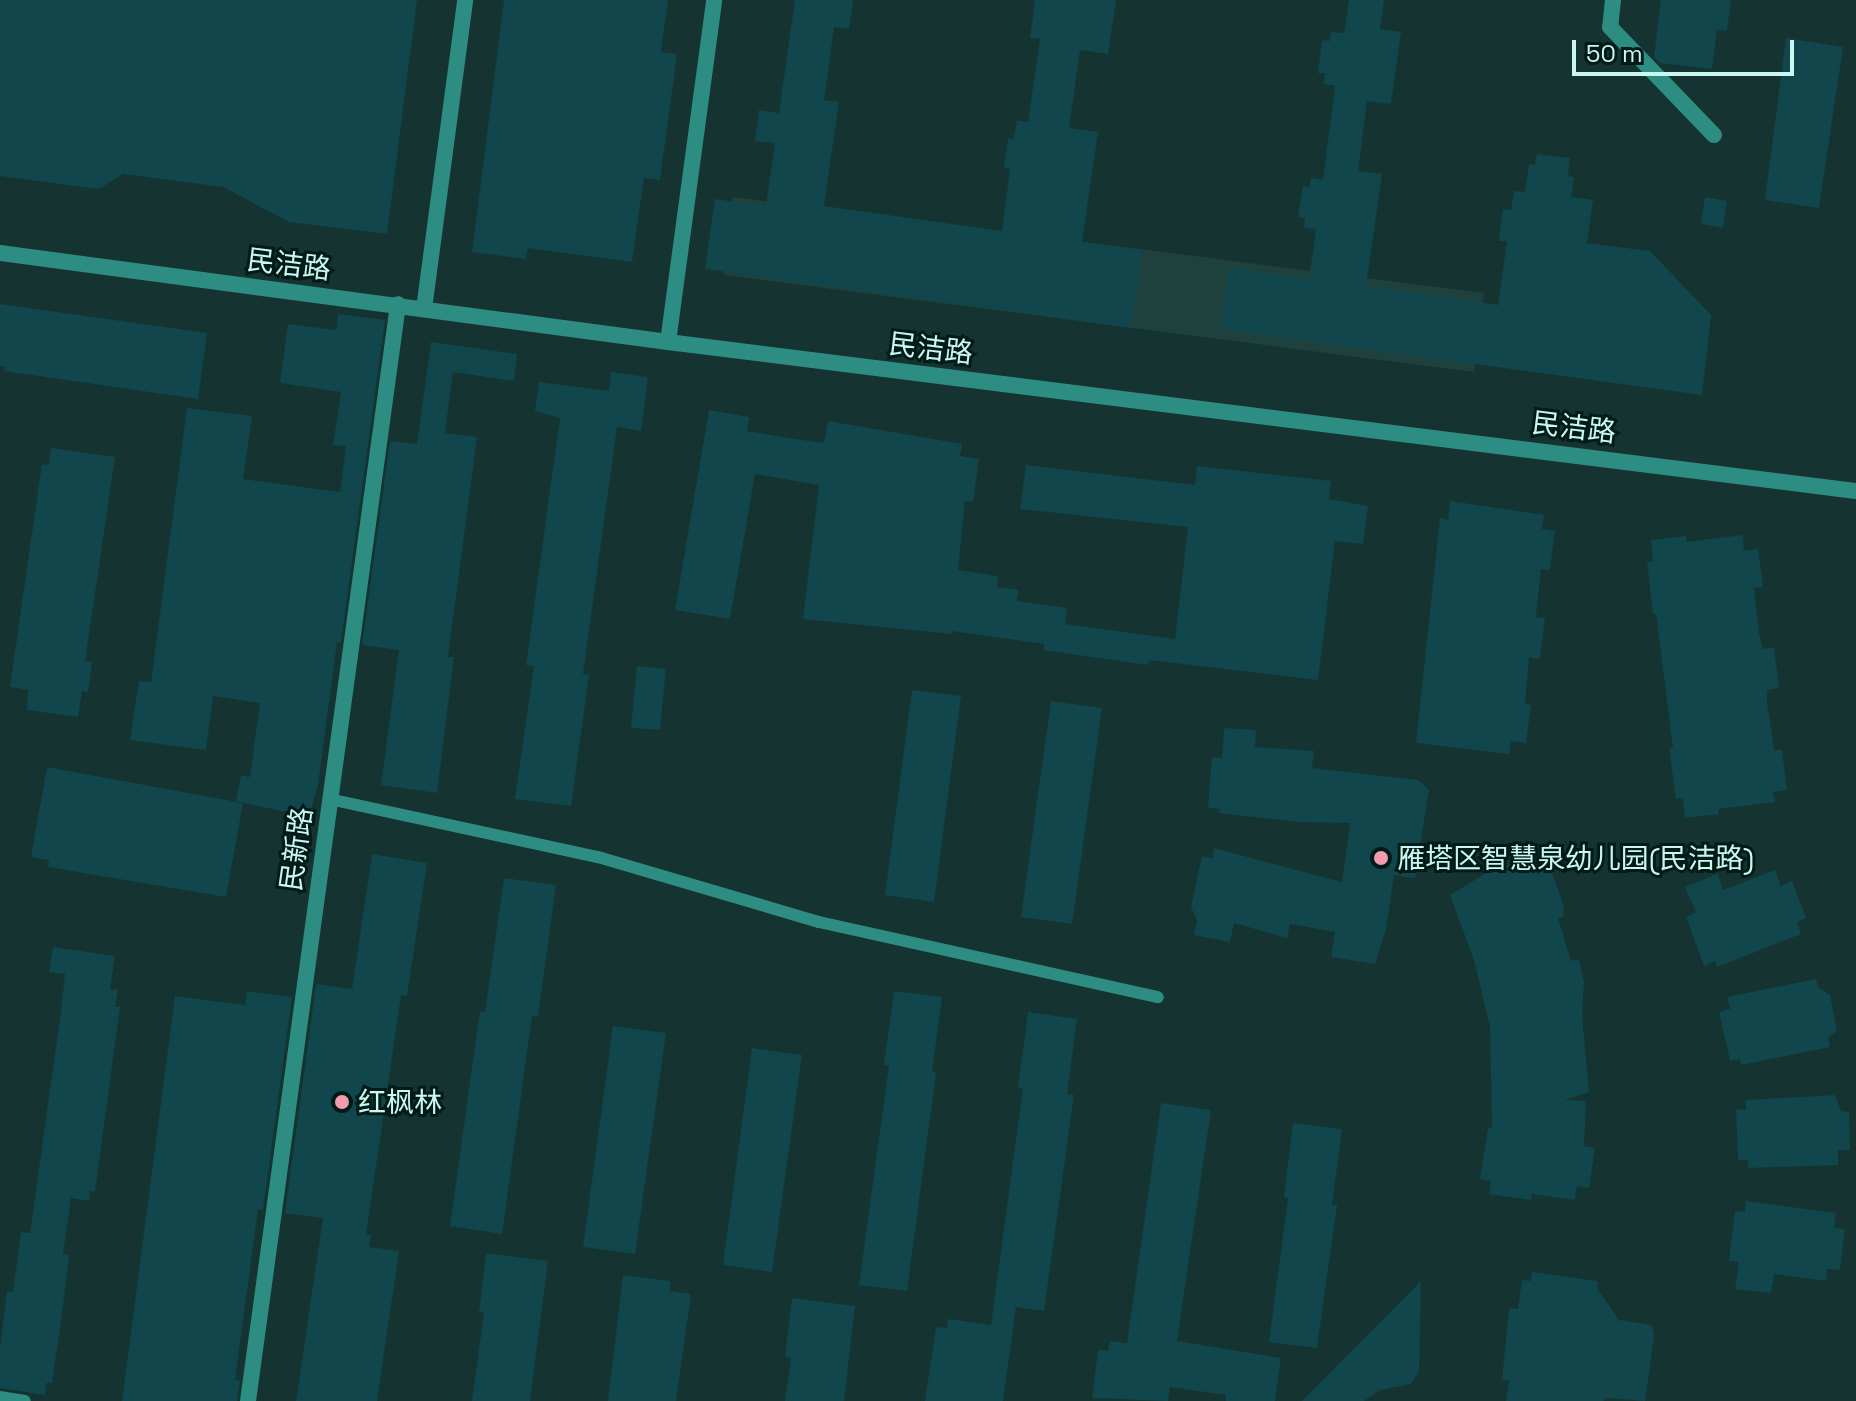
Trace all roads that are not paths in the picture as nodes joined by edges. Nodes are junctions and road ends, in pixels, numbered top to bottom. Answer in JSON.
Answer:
{"nodes":[{"id":1,"x":465,"y":0,"type":"edge"},
{"id":2,"x":714,"y":0,"type":"edge"},
{"id":3,"x":1613,"y":0,"type":"edge"},
{"id":4,"x":1714,"y":135,"type":"dead end"},
{"id":5,"x":0,"y":253,"type":"edge"},
{"id":6,"x":398,"y":304,"type":"junction"},
{"id":7,"x":424,"y":309,"type":"junction"},
{"id":8,"x":668,"y":342,"type":"junction"},
{"id":9,"x":1856,"y":491,"type":"edge"},
{"id":10,"x":329,"y":799,"type":"junction"},
{"id":11,"x":1158,"y":997,"type":"dead end"},
{"id":12,"x":0,"y":1397,"type":"edge"},
{"id":13,"x":25,"y":1401,"type":"edge"},
{"id":14,"x":248,"y":1401,"type":"edge"}],
"edges":[{"from":1,"to":7,"type":"street"},
{"from":2,"to":8,"type":"street"},
{"from":3,"to":4,"type":"street"},
{"from":5,"to":6,"type":"street","name":"民洁路"},
{"from":6,"to":7,"type":"street","name":"民洁路"},
{"from":6,"to":10,"type":"street","name":"民新路"},
{"from":7,"to":8,"type":"street","name":"民洁路"},
{"from":8,"to":9,"type":"street","name":"民洁路"},
{"from":10,"to":11,"type":"lane"},
{"from":10,"to":14,"type":"street","name":"民新路"},
{"from":12,"to":13,"type":"lane"}]}
